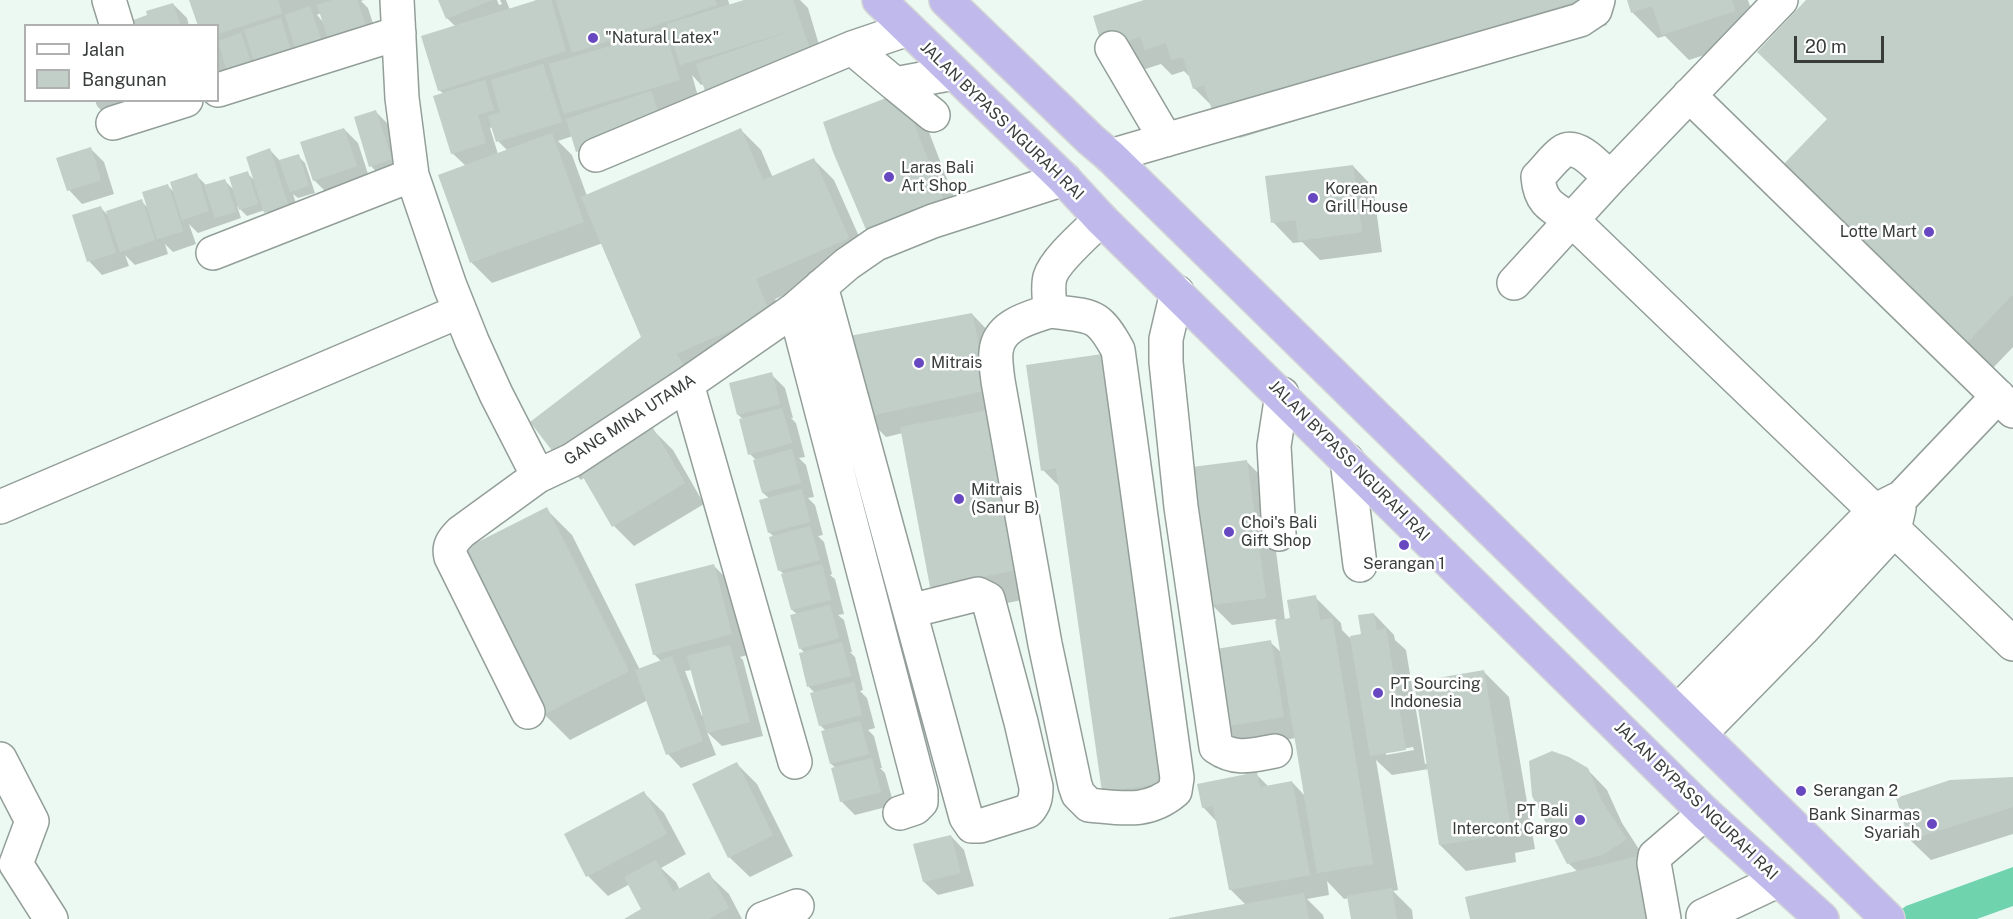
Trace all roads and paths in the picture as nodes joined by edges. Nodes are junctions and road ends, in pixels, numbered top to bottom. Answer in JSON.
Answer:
{"nodes":[{"id":1,"x":109,"y":0,"type":"edge"},
{"id":2,"x":398,"y":0,"type":"edge"},
{"id":3,"x":879,"y":0,"type":"edge"},
{"id":4,"x":946,"y":0,"type":"edge"},
{"id":5,"x":1598,"y":0,"type":"edge"},
{"id":6,"x":1781,"y":0,"type":"edge"},
{"id":7,"x":116,"y":24,"type":"edge"},
{"id":8,"x":908,"y":29,"type":"junction"},
{"id":9,"x":399,"y":33,"type":"junction"},
{"id":10,"x":852,"y":48,"type":"junction"},
{"id":11,"x":1112,"y":48,"type":"dead end"},
{"id":12,"x":954,"y":73,"type":"junction"},
{"id":13,"x":895,"y":84,"type":"junction"},
{"id":14,"x":219,"y":90,"type":"edge"},
{"id":15,"x":1689,"y":95,"type":"junction"},
{"id":16,"x":173,"y":102,"type":"edge"},
{"id":17,"x":142,"y":107,"type":"edge"},
{"id":18,"x":933,"y":115,"type":"dead end"},
{"id":19,"x":113,"y":123,"type":"dead end"},
{"id":20,"x":1166,"y":140,"type":"junction"},
{"id":21,"x":596,"y":155,"type":"dead end"},
{"id":22,"x":1110,"y":156,"type":"junction"},
{"id":23,"x":412,"y":175,"type":"junction"},
{"id":24,"x":1610,"y":178,"type":"junction"},
{"id":25,"x":1064,"y":179,"type":"junction"},
{"id":26,"x":1101,"y":219,"type":"junction"},
{"id":27,"x":1572,"y":220,"type":"junction"},
{"id":28,"x":213,"y":254,"type":"dead end"},
{"id":29,"x":1514,"y":283,"type":"dead end"},
{"id":30,"x":821,"y":286,"type":"junction"},
{"id":31,"x":1178,"y":292,"type":"junction"},
{"id":32,"x":795,"y":309,"type":"junction"},
{"id":33,"x":460,"y":311,"type":"junction"},
{"id":34,"x":1050,"y":311,"type":"junction"},
{"id":35,"x":687,"y":384,"type":"junction"},
{"id":36,"x":1282,"y":394,"type":"junction"},
{"id":37,"x":2006,"y":404,"type":"edge"},
{"id":38,"x":1347,"y":460,"type":"junction"},
{"id":39,"x":538,"y":476,"type":"junction"},
{"id":40,"x":0,"y":507,"type":"edge"},
{"id":41,"x":1890,"y":513,"type":"junction"},
{"id":42,"x":1279,"y":534,"type":"dead end"},
{"id":43,"x":1359,"y":565,"type":"dead end"},
{"id":44,"x":910,"y":611,"type":"junction"},
{"id":45,"x":2013,"y":645,"type":"edge"},
{"id":46,"x":528,"y":712,"type":"dead end"},
{"id":47,"x":1688,"y":723,"type":"junction"},
{"id":48,"x":1275,"y":751,"type":"dead end"},
{"id":49,"x":0,"y":759,"type":"edge"},
{"id":50,"x":795,"y":762,"type":"dead end"},
{"id":51,"x":900,"y":813,"type":"dead end"},
{"id":52,"x":1705,"y":813,"type":"junction"},
{"id":53,"x":1779,"y":880,"type":"junction"},
{"id":54,"x":796,"y":906,"type":"dead end"},
{"id":55,"x":1879,"y":910,"type":"edge"},
{"id":56,"x":1703,"y":916,"type":"dead end"},
{"id":57,"x":51,"y":919,"type":"edge"},
{"id":58,"x":763,"y":919,"type":"edge"},
{"id":59,"x":1664,"y":919,"type":"edge"},
{"id":60,"x":1822,"y":919,"type":"edge"}],
"edges":[{"from":1,"to":7,"type":"street"},
{"from":2,"to":9,"type":"street"},
{"from":3,"to":8,"type":"highway","name":"JALAN BYPASS NGURAH RAI"},
{"from":4,"to":22,"type":"highway"},
{"from":5,"to":20,"type":"street"},
{"from":6,"to":15,"type":"street"},
{"from":8,"to":10,"type":"street"},
{"from":8,"to":12,"type":"highway","name":"JALAN BYPASS NGURAH RAI"},
{"from":9,"to":14,"type":"street"},
{"from":9,"to":23,"type":"street"},
{"from":10,"to":13,"type":"street"},
{"from":10,"to":21,"type":"street"},
{"from":11,"to":20,"type":"street"},
{"from":12,"to":13,"type":"street"},
{"from":12,"to":25,"type":"highway","name":"JALAN BYPASS NGURAH RAI"},
{"from":13,"to":18,"type":"street"},
{"from":15,"to":24,"type":"street"},
{"from":15,"to":37,"type":"street"},
{"from":16,"to":17,"type":"street"},
{"from":17,"to":19,"type":"street"},
{"from":20,"to":22,"type":"street"},
{"from":22,"to":47,"type":"highway"},
{"from":23,"to":28,"type":"street"},
{"from":23,"to":33,"type":"street"},
{"from":24,"to":27,"type":"street"},
{"from":24,"to":27,"type":"street"},
{"from":25,"to":26,"type":"highway","name":"JALAN BYPASS NGURAH RAI"},
{"from":25,"to":30,"type":"street","name":"GANG MINA UTAMA"},
{"from":26,"to":31,"type":"highway","name":"JALAN BYPASS NGURAH RAI"},
{"from":26,"to":34,"type":"street"},
{"from":27,"to":29,"type":"street"},
{"from":27,"to":41,"type":"street"},
{"from":30,"to":32,"type":"street","name":"GANG MINA UTAMA"},
{"from":30,"to":44,"type":"street"},
{"from":31,"to":36,"type":"highway","name":"JALAN BYPASS NGURAH RAI"},
{"from":31,"to":48,"type":"street"},
{"from":32,"to":35,"type":"street","name":"GANG MINA UTAMA"},
{"from":32,"to":51,"type":"street"},
{"from":33,"to":39,"type":"street"},
{"from":33,"to":40,"type":"street"},
{"from":34,"to":34,"type":"street"},
{"from":35,"to":39,"type":"street","name":"GANG MINA UTAMA"},
{"from":35,"to":50,"type":"street"},
{"from":36,"to":38,"type":"highway","name":"JALAN BYPASS NGURAH RAI"},
{"from":36,"to":42,"type":"street"},
{"from":37,"to":41,"type":"street"},
{"from":38,"to":43,"type":"street"},
{"from":38,"to":52,"type":"highway","name":"JALAN BYPASS NGURAH RAI"},
{"from":39,"to":46,"type":"street","name":"GANG MINA UTAMA"},
{"from":41,"to":45,"type":"street"},
{"from":41,"to":47,"type":"street"},
{"from":44,"to":44,"type":"street"},
{"from":47,"to":55,"type":"highway"},
{"from":49,"to":57,"type":"street"},
{"from":52,"to":53,"type":"highway","name":"JALAN BYPASS NGURAH RAI"},
{"from":52,"to":59,"type":"street"},
{"from":53,"to":56,"type":"street"},
{"from":53,"to":60,"type":"highway","name":"JALAN BYPASS NGURAH RAI"},
{"from":54,"to":58,"type":"street"}]}
